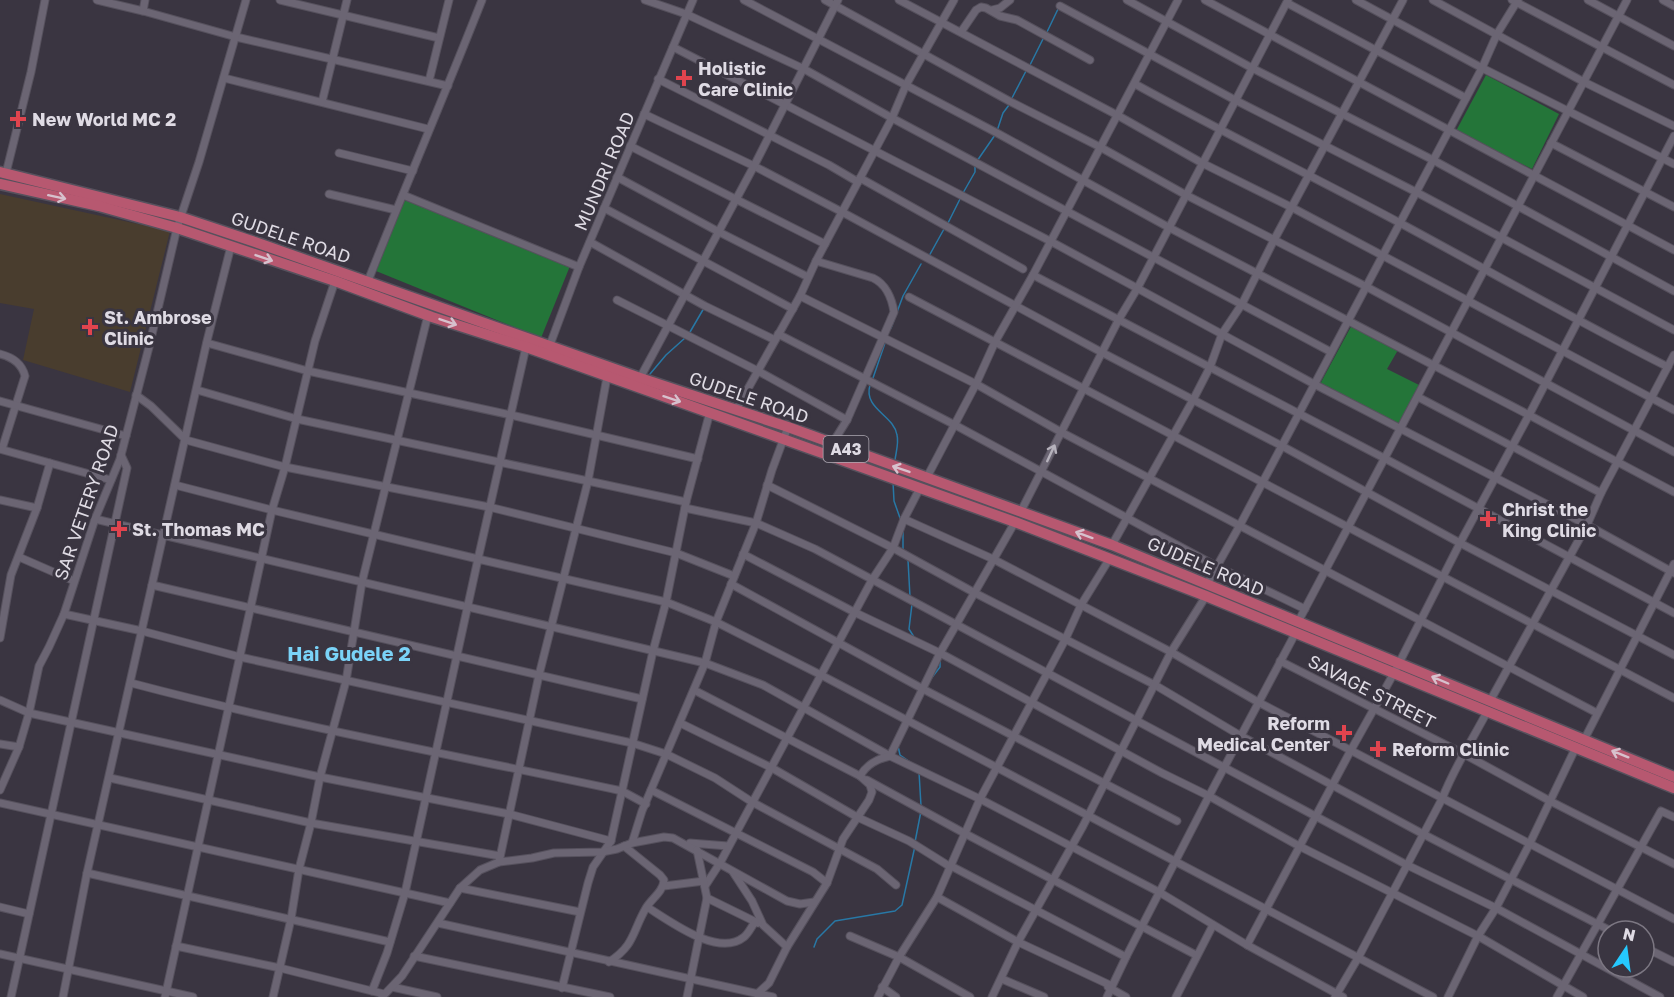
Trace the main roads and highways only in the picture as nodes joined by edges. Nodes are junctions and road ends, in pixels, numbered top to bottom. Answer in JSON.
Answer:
{"nodes":[{"id":1,"x":3,"y":172,"type":"edge"},
{"id":2,"x":0,"y":184,"type":"edge"},
{"id":3,"x":178,"y":222,"type":"junction"},
{"id":4,"x":548,"y":350,"type":"junction"},
{"id":5,"x":1396,"y":668,"type":"junction"},
{"id":6,"x":1580,"y":743,"type":"junction"},
{"id":7,"x":1674,"y":777,"type":"edge"},
{"id":8,"x":1674,"y":788,"type":"edge"}],
"edges":[{"from":1,"to":3,"type":"highway","name":"GUDELE ROAD","number":"A43"},
{"from":2,"to":3,"type":"highway","name":"GUDELE ROAD","number":"A43","one_way":true},
{"from":3,"to":4,"type":"highway","name":"GUDELE ROAD","number":"A43"},
{"from":3,"to":4,"type":"highway","name":"GUDELE ROAD","number":"A43","one_way":true},
{"from":4,"to":5,"type":"highway","name":"GUDELE ROAD","number":"A43","one_way":true},
{"from":5,"to":4,"type":"highway","name":"GUDELE ROAD","number":"A43","one_way":true},
{"from":5,"to":6,"type":"highway","name":"GUDELE ROAD","number":"A43"},
{"from":7,"to":6,"type":"highway","name":"GUDELE ROAD","number":"A43","one_way":true},
{"from":6,"to":8,"type":"highway","name":"GUDELE ROAD","number":"A43"}]}
